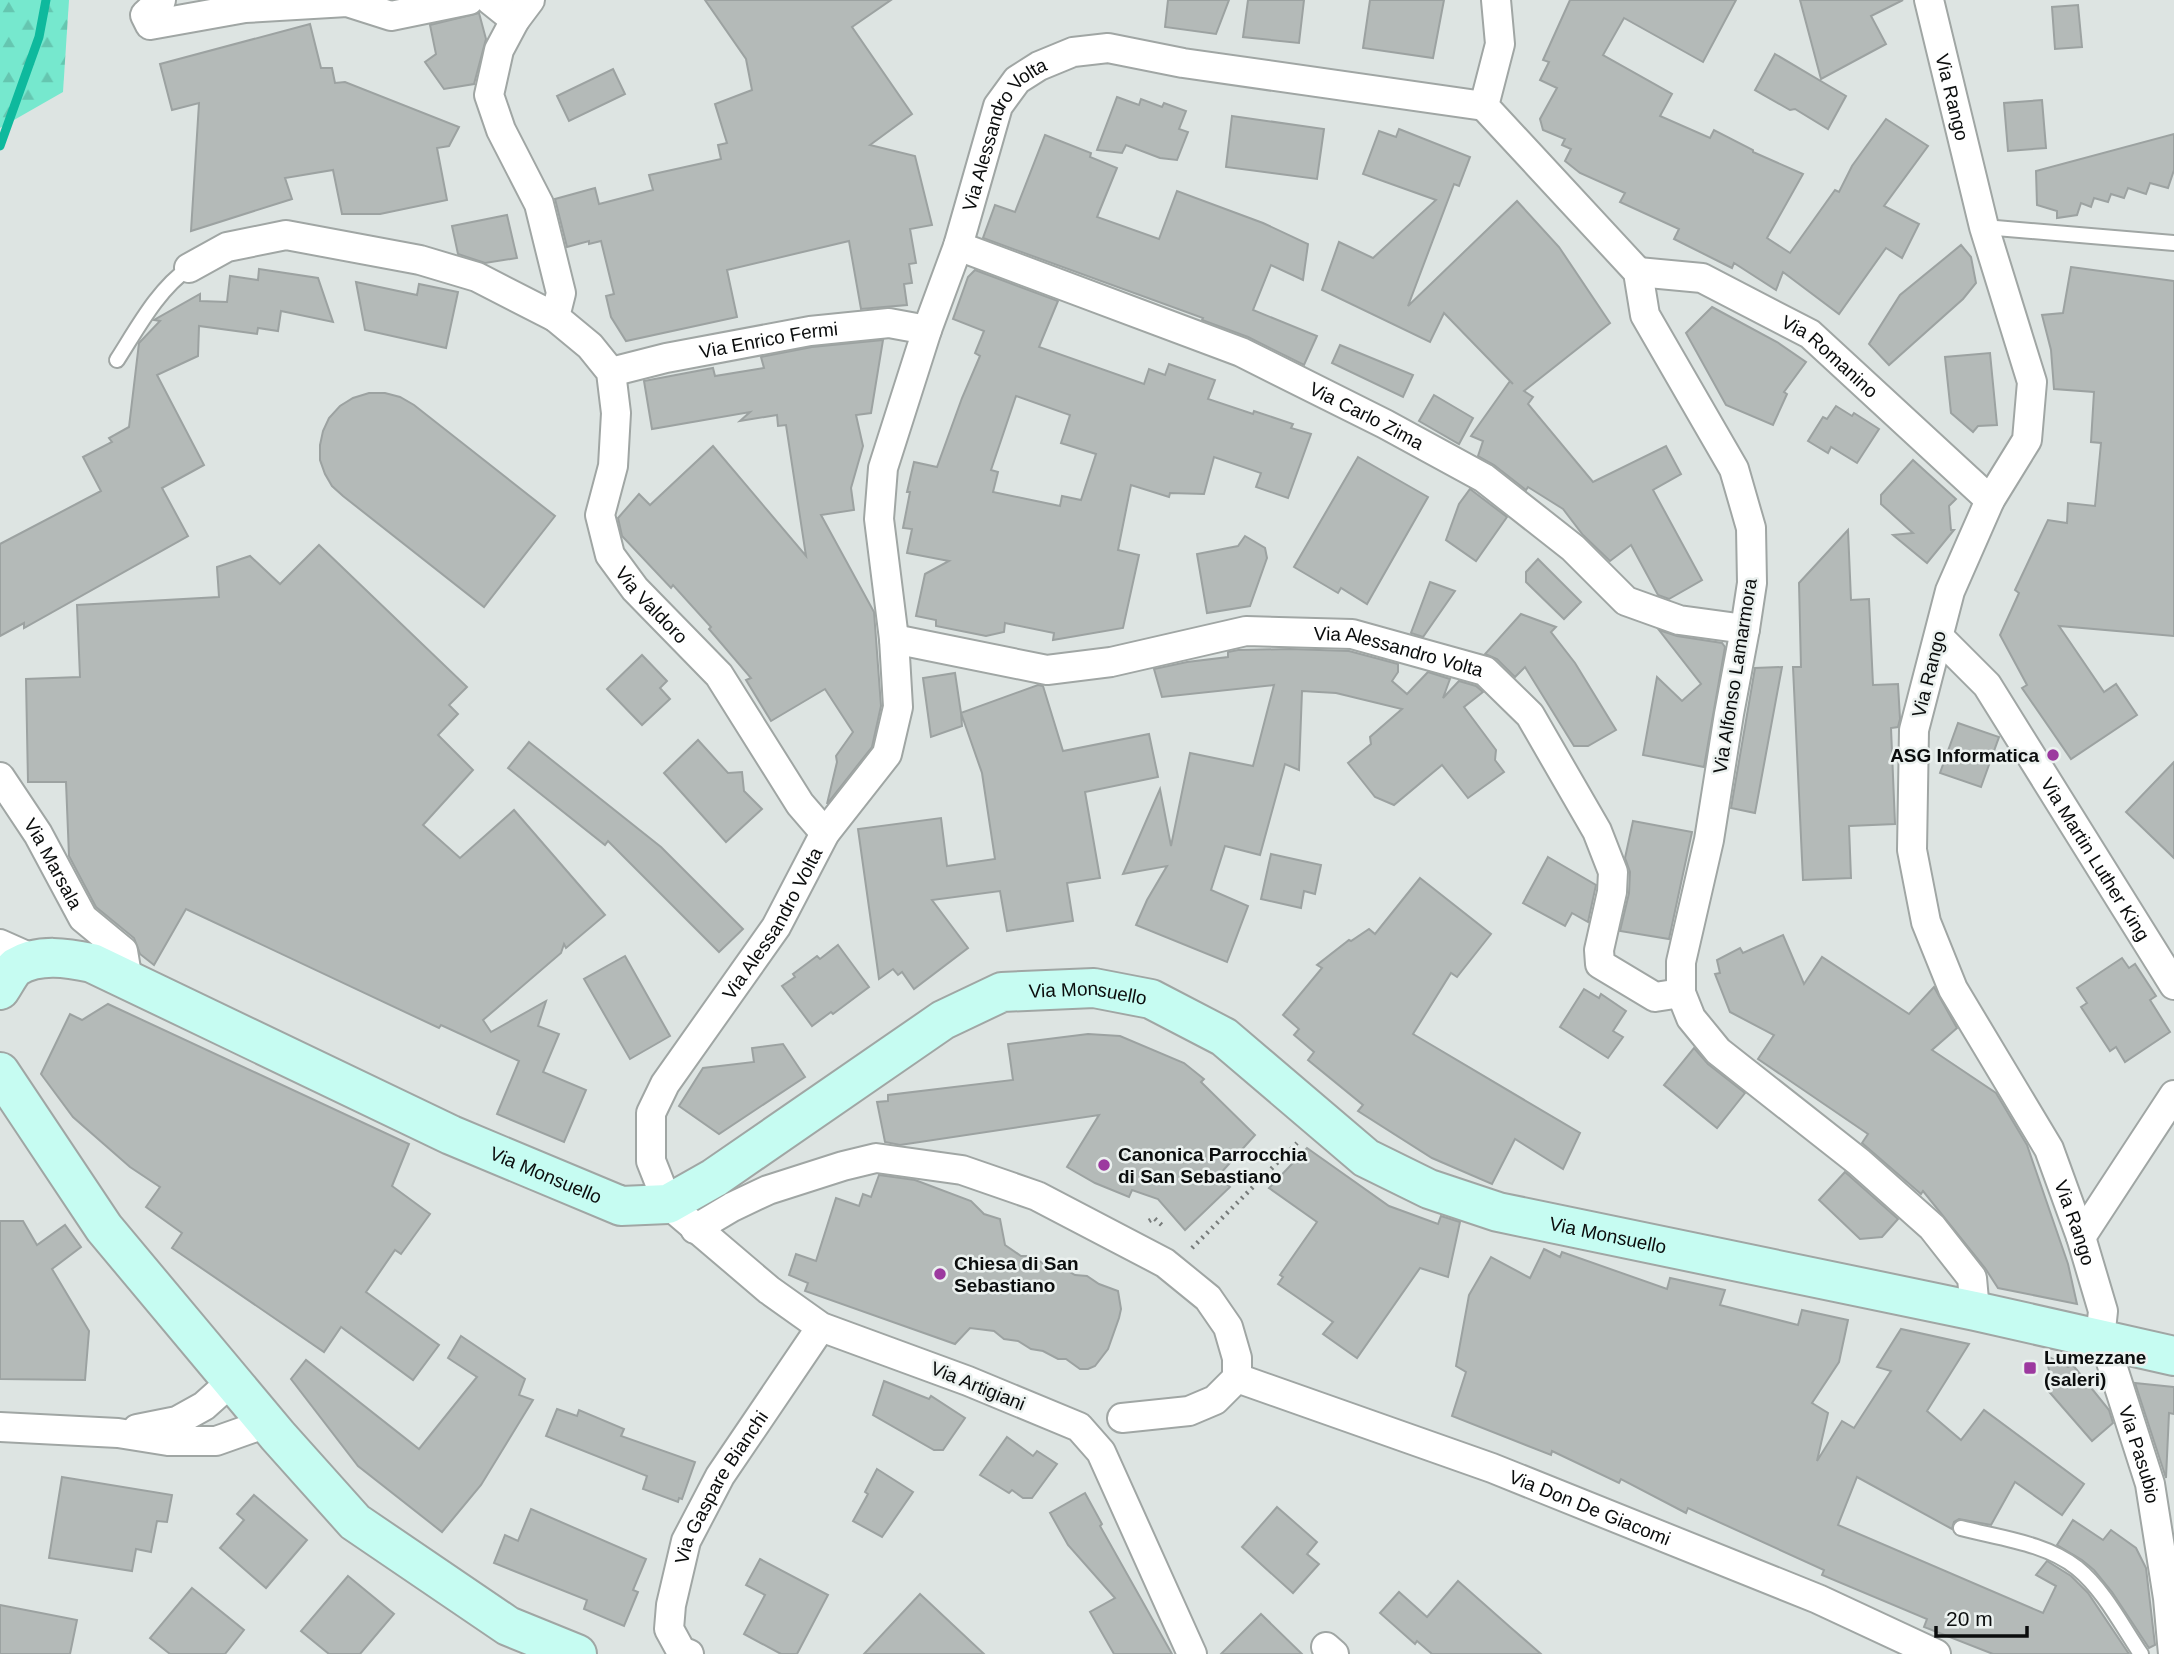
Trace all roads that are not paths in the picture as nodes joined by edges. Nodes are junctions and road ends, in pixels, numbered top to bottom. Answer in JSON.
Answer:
{"nodes":[{"id":1,"x":161,"y":0,"type":"edge"},
{"id":2,"x":469,"y":0,"type":"edge"},
{"id":3,"x":490,"y":0,"type":"edge"},
{"id":4,"x":1496,"y":0,"type":"edge"},
{"id":5,"x":1929,"y":0,"type":"edge"},
{"id":6,"x":523,"y":10,"type":"edge"},
{"id":7,"x":1484,"y":106,"type":"junction"},
{"id":8,"x":1984,"y":227,"type":"junction"},
{"id":9,"x":2174,"y":243,"type":"edge"},
{"id":10,"x":957,"y":246,"type":"junction"},
{"id":11,"x":189,"y":268,"type":"joint"},
{"id":12,"x":1638,"y":272,"type":"junction"},
{"id":13,"x":555,"y":317,"type":"junction"},
{"id":14,"x":927,"y":330,"type":"junction"},
{"id":15,"x":117,"y":360,"type":"dead end"},
{"id":16,"x":611,"y":372,"type":"junction"},
{"id":17,"x":1990,"y":500,"type":"junction"},
{"id":18,"x":1745,"y":629,"type":"junction"},
{"id":19,"x":1939,"y":637,"type":"junction"},
{"id":20,"x":894,"y":639,"type":"junction"},
{"id":21,"x":0,"y":777,"type":"edge"},
{"id":22,"x":825,"y":833,"type":"junction"},
{"id":23,"x":0,"y":944,"type":"edge"},
{"id":24,"x":36,"y":960,"type":"junction"},
{"id":25,"x":128,"y":981,"type":"junction"},
{"id":26,"x":2174,"y":985,"type":"edge"},
{"id":27,"x":0,"y":990,"type":"edge"},
{"id":28,"x":1681,"y":993,"type":"junction"},
{"id":29,"x":0,"y":1072,"type":"edge"},
{"id":30,"x":2174,"y":1095,"type":"edge"},
{"id":31,"x":682,"y":1217,"type":"junction"},
{"id":32,"x":2081,"y":1237,"type":"junction"},
{"id":33,"x":1975,"y":1311,"type":"junction"},
{"id":34,"x":833,"y":1331,"type":"junction"},
{"id":35,"x":2105,"y":1341,"type":"junction"},
{"id":36,"x":2174,"y":1356,"type":"edge"},
{"id":37,"x":1237,"y":1378,"type":"junction"},
{"id":38,"x":232,"y":1381,"type":"junction"},
{"id":39,"x":1122,"y":1418,"type":"dead end"},
{"id":40,"x":267,"y":1423,"type":"junction"},
{"id":41,"x":0,"y":1427,"type":"edge"},
{"id":42,"x":118,"y":1433,"type":"junction"},
{"id":43,"x":1961,"y":1528,"type":"dead end"},
{"id":44,"x":577,"y":1654,"type":"edge"},
{"id":45,"x":689,"y":1654,"type":"edge"},
{"id":46,"x":1192,"y":1654,"type":"edge"},
{"id":47,"x":1936,"y":1654,"type":"edge"},
{"id":48,"x":2141,"y":1654,"type":"edge"},
{"id":49,"x":2174,"y":1654,"type":"edge"}],
"edges":[{"from":1,"to":2,"type":"street"},
{"from":3,"to":6,"type":"street"},
{"from":4,"to":7,"type":"street"},
{"from":5,"to":8,"type":"street","name":"Via Rango"},
{"from":6,"to":13,"type":"street"},
{"from":7,"to":10,"type":"street","name":"Via Alessandro Volta"},
{"from":7,"to":12,"type":"street"},
{"from":8,"to":9,"type":"lane"},
{"from":8,"to":17,"type":"street","name":"Via Rango"},
{"from":10,"to":14,"type":"street","name":"Via Alessandro Volta"},
{"from":10,"to":18,"type":"street","name":"Via Carlo Zima"},
{"from":11,"to":13,"type":"street"},
{"from":11,"to":15,"type":"lane"},
{"from":12,"to":17,"type":"street","name":"Via Romanino"},
{"from":12,"to":18,"type":"street","name":"Via Alfonso Lamarmora"},
{"from":13,"to":16,"type":"street"},
{"from":14,"to":16,"type":"street","name":"Via Enrico Fermi"},
{"from":14,"to":20,"type":"street","name":"Via Alessandro Volta"},
{"from":16,"to":22,"type":"street","name":"Via Valdoro"},
{"from":17,"to":19,"type":"street","name":"Via Rango"},
{"from":18,"to":28,"type":"street","name":"Via Alfonso Lamarmora"},
{"from":19,"to":26,"type":"street","name":"Via Martin Luther King"},
{"from":19,"to":32,"type":"street","name":"Via Rango"},
{"from":20,"to":22,"type":"street","name":"Via Alessandro Volta"},
{"from":20,"to":28,"type":"street","name":"Via Alessandro Volta"},
{"from":21,"to":25,"type":"street","name":"Via Marsala"},
{"from":22,"to":31,"type":"street","name":"Via Alessandro Volta"},
{"from":23,"to":24,"type":"street","name":"Via Monsuello"},
{"from":24,"to":25,"type":"main road","name":"Via Monsuello"},
{"from":24,"to":27,"type":"main road"},
{"from":25,"to":31,"type":"main road","name":"Via Monsuello"},
{"from":28,"to":33,"type":"street","name":"Via Alfonso Lamarmora"},
{"from":29,"to":38,"type":"main road"},
{"from":30,"to":32,"type":"street"},
{"from":31,"to":33,"type":"main road","name":"Via Monsuello"},
{"from":31,"to":34,"type":"street","name":"Via Artigiani"},
{"from":31,"to":37,"type":"street"},
{"from":32,"to":35,"type":"street","name":"Via Rango"},
{"from":33,"to":35,"type":"main road","name":"Via Monsuello"},
{"from":34,"to":45,"type":"street","name":"Via Gaspare Bianchi"},
{"from":34,"to":46,"type":"street","name":"Via Artigiani"},
{"from":35,"to":36,"type":"main road","name":"Via Monsuello"},
{"from":35,"to":49,"type":"street","name":"Via Pasubio"},
{"from":37,"to":39,"type":"street"},
{"from":37,"to":47,"type":"street","name":"Via Don De Giacomi"},
{"from":38,"to":40,"type":"main road"},
{"from":38,"to":42,"type":"street"},
{"from":40,"to":42,"type":"street"},
{"from":40,"to":44,"type":"main road"},
{"from":41,"to":42,"type":"street"},
{"from":43,"to":48,"type":"lane"}]}
